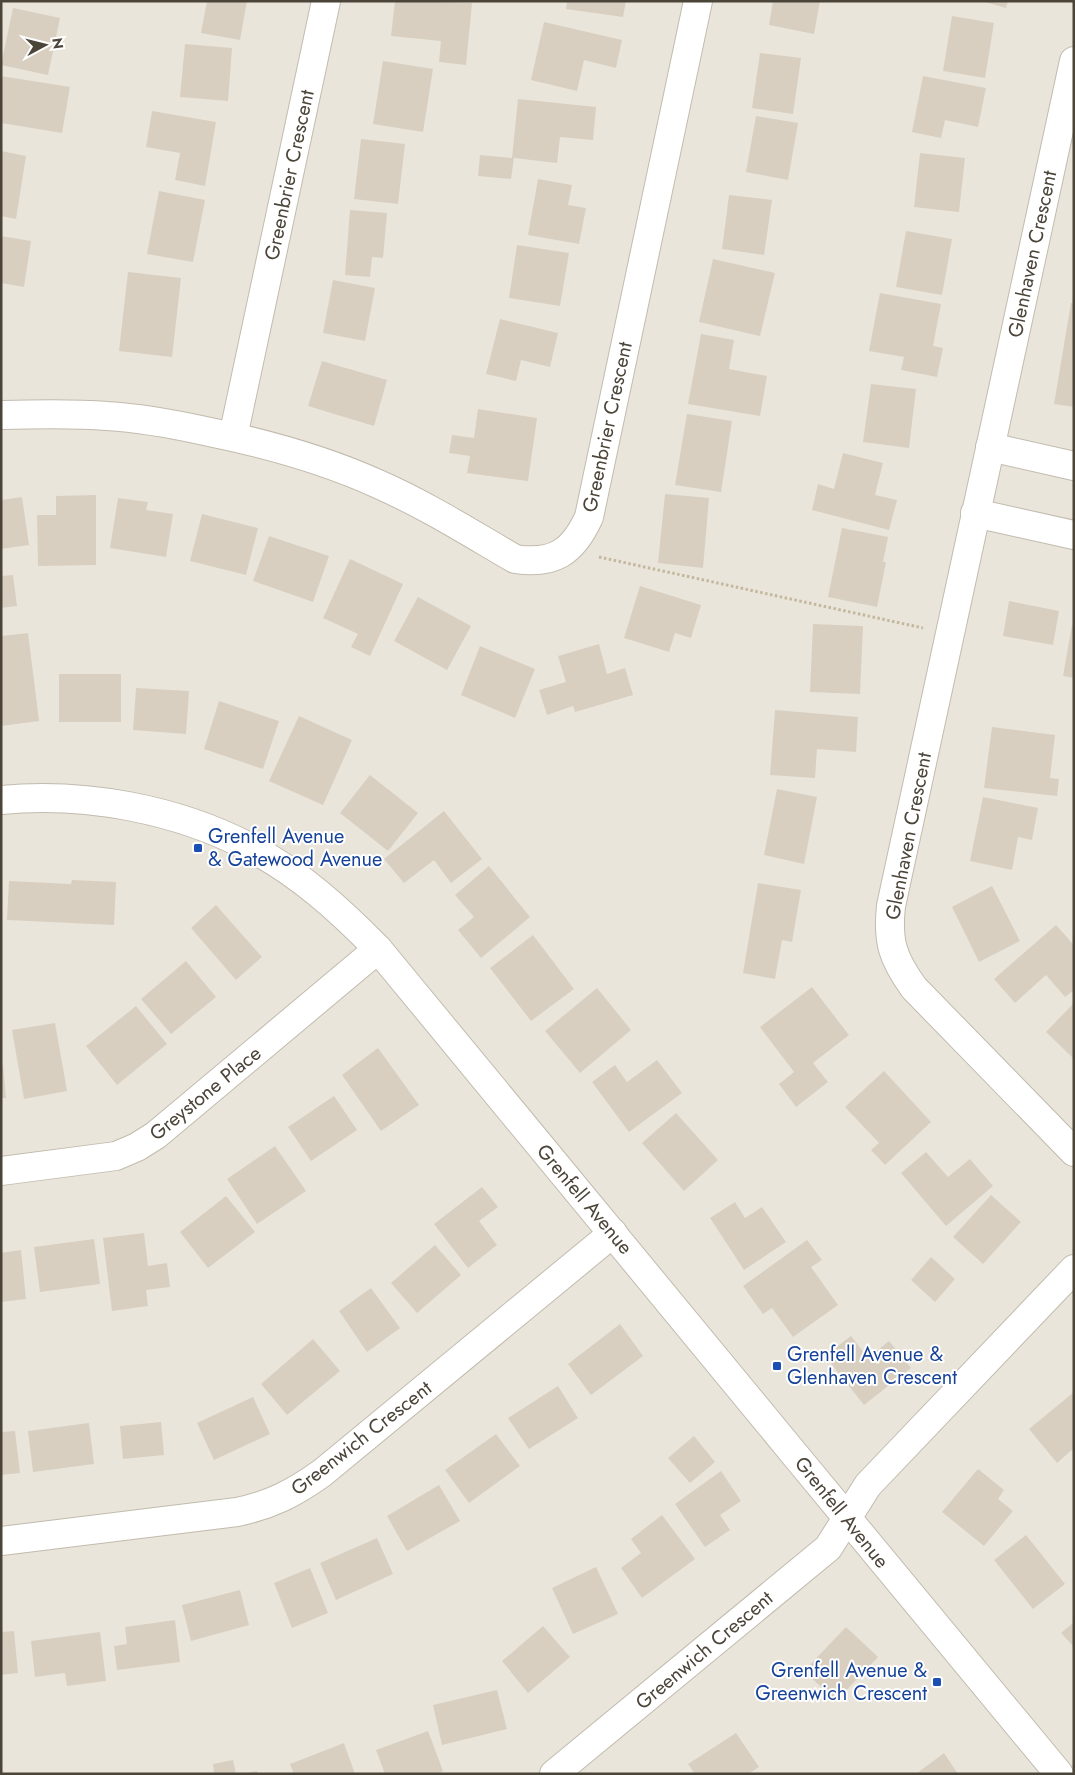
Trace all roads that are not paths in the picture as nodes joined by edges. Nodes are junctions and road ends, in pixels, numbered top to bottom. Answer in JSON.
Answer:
{"nodes":[{"id":1,"x":326,"y":1,"type":"edge"},
{"id":2,"x":698,"y":1,"type":"edge"},
{"id":3,"x":1074,"y":61,"type":"edge"},
{"id":4,"x":1,"y":415,"type":"edge"},
{"id":5,"x":233,"y":437,"type":"junction"},
{"id":6,"x":990,"y":447,"type":"junction"},
{"id":7,"x":1074,"y":466,"type":"edge"},
{"id":8,"x":975,"y":513,"type":"junction"},
{"id":9,"x":1074,"y":535,"type":"edge"},
{"id":10,"x":1,"y":800,"type":"edge"},
{"id":11,"x":378,"y":948,"type":"junction"},
{"id":12,"x":1074,"y":1152,"type":"edge"},
{"id":13,"x":1,"y":1171,"type":"edge"},
{"id":14,"x":613,"y":1233,"type":"junction"},
{"id":15,"x":1074,"y":1269,"type":"edge"},
{"id":16,"x":846,"y":1518,"type":"junction"},
{"id":17,"x":1,"y":1541,"type":"edge"},
{"id":18,"x":554,"y":1774,"type":"edge"},
{"id":19,"x":1059,"y":1774,"type":"edge"}],
"edges":[{"from":1,"to":5,"type":"street","name":"Greenbrier Crescent"},
{"from":2,"to":5,"type":"street","name":"Greenbrier Crescent"},
{"from":3,"to":6,"type":"street","name":"Glenhaven Crescent"},
{"from":4,"to":5,"type":"street","name":"Greenbrier Crescent"},
{"from":6,"to":7,"type":"street"},
{"from":6,"to":8,"type":"street","name":"Glenhaven Crescent"},
{"from":8,"to":9,"type":"street"},
{"from":8,"to":12,"type":"street","name":"Glenhaven Crescent"},
{"from":10,"to":11,"type":"street","name":"Grenfell Avenue"},
{"from":11,"to":13,"type":"street","name":"Greystone Place"},
{"from":11,"to":14,"type":"street","name":"Grenfell Avenue"},
{"from":14,"to":16,"type":"street","name":"Grenfell Avenue"},
{"from":14,"to":17,"type":"street","name":"Greenwich Crescent"},
{"from":15,"to":16,"type":"street"},
{"from":16,"to":18,"type":"street","name":"Greenwich Crescent"},
{"from":16,"to":19,"type":"street","name":"Grenfell Avenue"}]}
